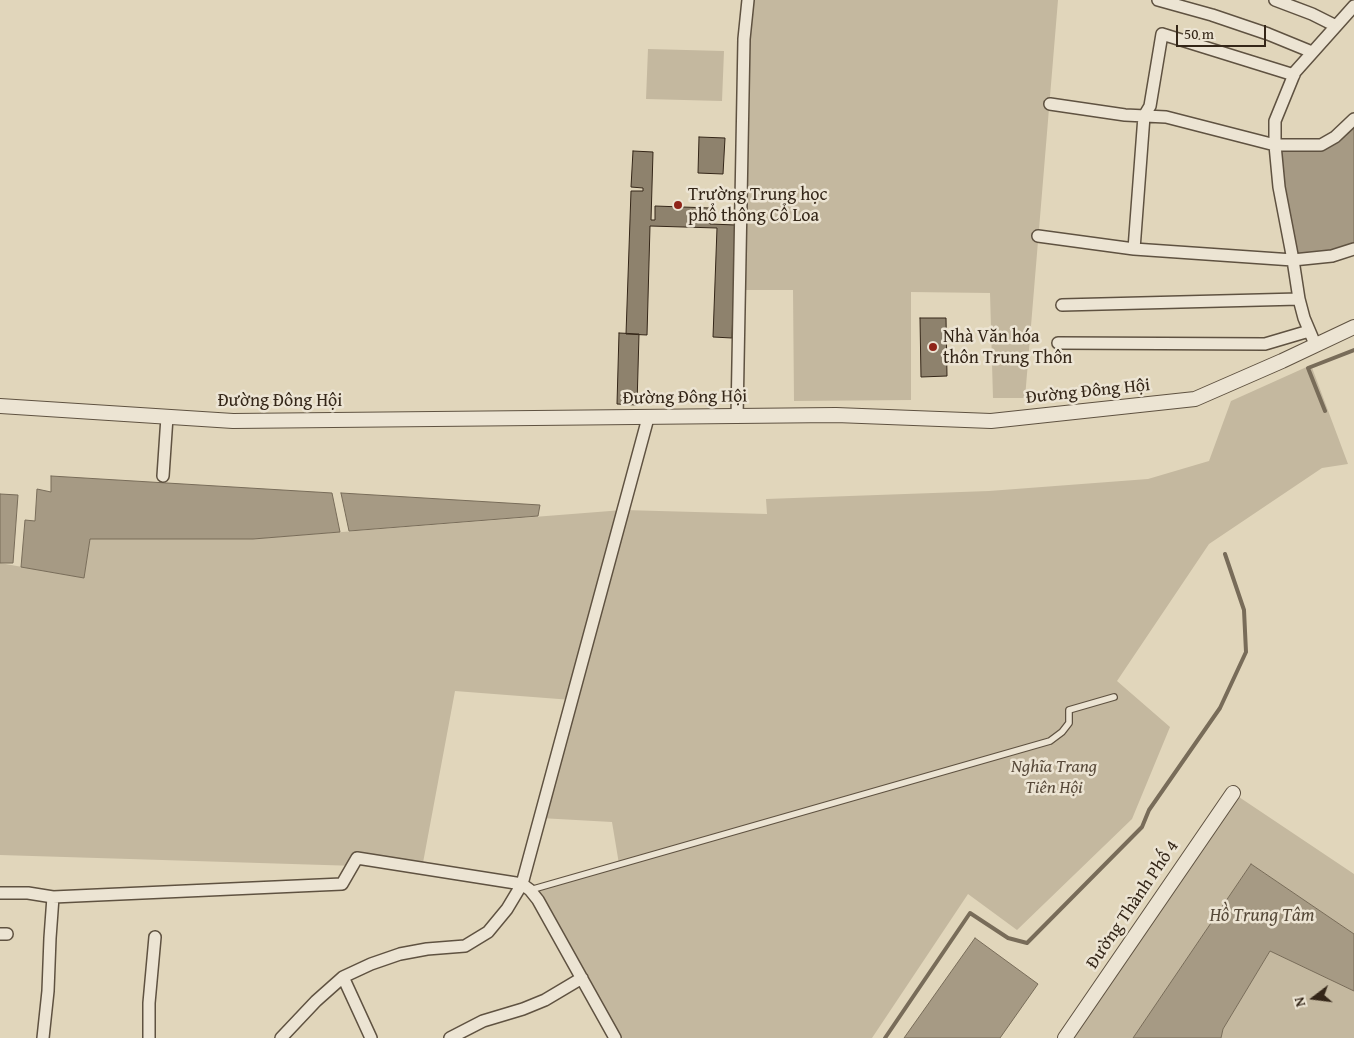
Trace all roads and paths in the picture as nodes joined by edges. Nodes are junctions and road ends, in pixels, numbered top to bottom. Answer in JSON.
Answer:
{"nodes":[{"id":1,"x":748,"y":0,"type":"edge"},
{"id":2,"x":1158,"y":0,"type":"edge"},
{"id":3,"x":1275,"y":0,"type":"edge"},
{"id":4,"x":1354,"y":6,"type":"edge"},
{"id":5,"x":1336,"y":26,"type":"junction"},
{"id":6,"x":1312,"y":52,"type":"junction"},
{"id":7,"x":1294,"y":75,"type":"junction"},
{"id":8,"x":1050,"y":104,"type":"dead end"},
{"id":9,"x":1144,"y":116,"type":"junction"},
{"id":10,"x":1354,"y":120,"type":"edge"},
{"id":11,"x":1275,"y":145,"type":"junction"},
{"id":12,"x":1038,"y":236,"type":"dead end"},
{"id":13,"x":1134,"y":249,"type":"junction"},
{"id":14,"x":1354,"y":249,"type":"edge"},
{"id":15,"x":1293,"y":260,"type":"junction"},
{"id":16,"x":1299,"y":299,"type":"junction"},
{"id":17,"x":1062,"y":305,"type":"dead end"},
{"id":18,"x":1354,"y":327,"type":"edge"},
{"id":19,"x":1309,"y":331,"type":"junction"},
{"id":20,"x":1058,"y":343,"type":"dead end"},
{"id":21,"x":1315,"y":344,"type":"junction"},
{"id":22,"x":0,"y":406,"type":"edge"},
{"id":23,"x":167,"y":417,"type":"junction"},
{"id":24,"x":737,"y":417,"type":"junction"},
{"id":25,"x":648,"y":418,"type":"junction"},
{"id":26,"x":163,"y":476,"type":"dead end"},
{"id":27,"x":1114,"y":697,"type":"dead end"},
{"id":28,"x":1233,"y":793,"type":"dead end"},
{"id":29,"x":526,"y":887,"type":"junction"},
{"id":30,"x":0,"y":893,"type":"edge"},
{"id":31,"x":52,"y":897,"type":"junction"},
{"id":32,"x":155,"y":937,"type":"dead end"},
{"id":33,"x":343,"y":977,"type":"junction"},
{"id":34,"x":582,"y":978,"type":"junction"},
{"id":35,"x":285,"y":1037,"type":"edge"},
{"id":36,"x":43,"y":1038,"type":"edge"},
{"id":37,"x":149,"y":1038,"type":"edge"},
{"id":38,"x":371,"y":1038,"type":"edge"},
{"id":39,"x":450,"y":1038,"type":"edge"},
{"id":40,"x":615,"y":1038,"type":"edge"},
{"id":41,"x":1065,"y":1038,"type":"edge"}],
"edges":[{"from":1,"to":24,"type":"street"},
{"from":2,"to":6,"type":"street"},
{"from":3,"to":5,"type":"street"},
{"from":4,"to":5,"type":"street"},
{"from":5,"to":6,"type":"street"},
{"from":6,"to":7,"type":"street"},
{"from":7,"to":9,"type":"street"},
{"from":7,"to":11,"type":"street"},
{"from":8,"to":9,"type":"street"},
{"from":9,"to":11,"type":"street"},
{"from":9,"to":13,"type":"street"},
{"from":10,"to":11,"type":"street"},
{"from":11,"to":15,"type":"street"},
{"from":12,"to":13,"type":"street"},
{"from":13,"to":15,"type":"street"},
{"from":14,"to":15,"type":"street"},
{"from":15,"to":16,"type":"street"},
{"from":16,"to":17,"type":"street"},
{"from":16,"to":19,"type":"street"},
{"from":18,"to":21,"type":"street","name":"Đường Đông Hội"},
{"from":19,"to":20,"type":"street"},
{"from":19,"to":21,"type":"street"},
{"from":21,"to":24,"type":"street","name":"Đường Đông Hội"},
{"from":22,"to":23,"type":"street","name":"Đường Đông Hội"},
{"from":23,"to":25,"type":"street","name":"Đường Đông Hội"},
{"from":23,"to":26,"type":"street"},
{"from":24,"to":25,"type":"street","name":"Đường Đông Hội"},
{"from":25,"to":29,"type":"street"},
{"from":27,"to":29,"type":"lane"},
{"from":28,"to":41,"type":"street","name":"Đường Thành Phố 4"},
{"from":29,"to":31,"type":"street"},
{"from":29,"to":33,"type":"street"},
{"from":29,"to":34,"type":"street"},
{"from":30,"to":31,"type":"street"},
{"from":31,"to":36,"type":"street"},
{"from":32,"to":37,"type":"street"},
{"from":33,"to":35,"type":"street"},
{"from":33,"to":38,"type":"street"},
{"from":34,"to":39,"type":"street"},
{"from":34,"to":40,"type":"street"}]}
